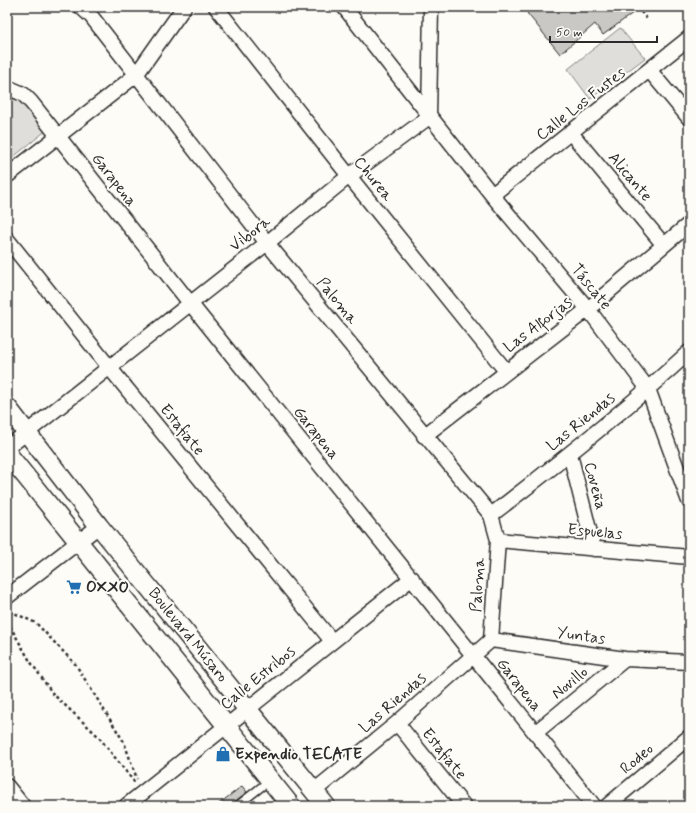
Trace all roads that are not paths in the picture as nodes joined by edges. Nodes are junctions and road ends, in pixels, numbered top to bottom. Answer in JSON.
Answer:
{"nodes":[{"id":1,"x":81,"y":7,"type":"edge"},
{"id":2,"x":184,"y":7,"type":"edge"},
{"id":3,"x":216,"y":7,"type":"edge"},
{"id":4,"x":344,"y":7,"type":"edge"},
{"id":5,"x":431,"y":7,"type":"edge"},
{"id":6,"x":689,"y":38,"type":"edge"},
{"id":7,"x":650,"y":71,"type":"junction"},
{"id":8,"x":136,"y":75,"type":"junction"},
{"id":9,"x":7,"y":87,"type":"edge"},
{"id":10,"x":429,"y":117,"type":"junction"},
{"id":11,"x":689,"y":118,"type":"edge"},
{"id":12,"x":571,"y":133,"type":"junction"},
{"id":13,"x":58,"y":136,"type":"junction"},
{"id":14,"x":7,"y":176,"type":"edge"},
{"id":15,"x":349,"y":176,"type":"junction"},
{"id":16,"x":492,"y":195,"type":"junction"},
{"id":17,"x":689,"y":224,"type":"edge"},
{"id":18,"x":7,"y":239,"type":"edge"},
{"id":19,"x":267,"y":243,"type":"junction"},
{"id":20,"x":663,"y":244,"type":"junction"},
{"id":21,"x":190,"y":303,"type":"junction"},
{"id":22,"x":588,"y":309,"type":"junction"},
{"id":23,"x":689,"y":352,"type":"edge"},
{"id":24,"x":109,"y":367,"type":"junction"},
{"id":25,"x":506,"y":371,"type":"junction"},
{"id":26,"x":648,"y":389,"type":"junction"},
{"id":27,"x":7,"y":407,"type":"edge"},
{"id":28,"x":26,"y":433,"type":"junction"},
{"id":29,"x":424,"y":436,"type":"junction"},
{"id":30,"x":7,"y":448,"type":"edge"},
{"id":31,"x":7,"y":453,"type":"edge"},
{"id":32,"x":570,"y":454,"type":"junction"},
{"id":33,"x":689,"y":501,"type":"edge"},
{"id":34,"x":491,"y":515,"type":"junction"},
{"id":35,"x":99,"y":526,"type":"junction"},
{"id":36,"x":498,"y":540,"type":"junction"},
{"id":37,"x":78,"y":542,"type":"junction"},
{"id":38,"x":594,"y":549,"type":"junction"},
{"id":39,"x":689,"y":556,"type":"edge"},
{"id":40,"x":412,"y":578,"type":"junction"},
{"id":41,"x":7,"y":597,"type":"edge"},
{"id":42,"x":491,"y":640,"type":"junction"},
{"id":43,"x":332,"y":641,"type":"junction"},
{"id":44,"x":474,"y":655,"type":"junction"},
{"id":45,"x":626,"y":659,"type":"junction"},
{"id":46,"x":689,"y":662,"type":"edge"},
{"id":47,"x":248,"y":708,"type":"junction"},
{"id":48,"x":397,"y":722,"type":"junction"},
{"id":49,"x":226,"y":726,"type":"junction"},
{"id":50,"x":535,"y":733,"type":"junction"},
{"id":51,"x":689,"y":737,"type":"edge"},
{"id":52,"x":270,"y":780,"type":"junction"},
{"id":53,"x":7,"y":786,"type":"edge"},
{"id":54,"x":314,"y":791,"type":"junction"},
{"id":55,"x":23,"y":806,"type":"edge"},
{"id":56,"x":126,"y":806,"type":"edge"},
{"id":57,"x":237,"y":806,"type":"edge"},
{"id":58,"x":291,"y":806,"type":"edge"},
{"id":59,"x":326,"y":806,"type":"edge"},
{"id":60,"x":464,"y":806,"type":"edge"},
{"id":61,"x":594,"y":806,"type":"edge"},
{"id":62,"x":607,"y":806,"type":"edge"}],
"edges":[{"from":1,"to":8,"type":"street","name":"Paloma"},
{"from":2,"to":8,"type":"street"},
{"from":3,"to":15,"type":"street","name":"Churea"},
{"from":4,"to":10,"type":"street","name":"Táscate"},
{"from":5,"to":10,"type":"street"},
{"from":6,"to":7,"type":"street","name":"Calle Los Fustes"},
{"from":7,"to":11,"type":"street"},
{"from":7,"to":12,"type":"street","name":"Calle Los Fustes"},
{"from":8,"to":13,"type":"street"},
{"from":8,"to":19,"type":"street","name":"Paloma"},
{"from":9,"to":13,"type":"street","name":"Garapena"},
{"from":10,"to":15,"type":"street","name":"Vibora"},
{"from":10,"to":16,"type":"street","name":"Táscate"},
{"from":12,"to":16,"type":"street","name":"Calle Los Fustes"},
{"from":12,"to":20,"type":"street","name":"Alicante"},
{"from":13,"to":14,"type":"street"},
{"from":13,"to":21,"type":"street","name":"Garapena"},
{"from":15,"to":19,"type":"street","name":"Vibora"},
{"from":15,"to":25,"type":"street","name":"Churea"},
{"from":16,"to":22,"type":"street","name":"Táscate"},
{"from":17,"to":20,"type":"street","name":"Las Alforjas"},
{"from":18,"to":24,"type":"street","name":"Estafiate"},
{"from":19,"to":21,"type":"street","name":"Vibora"},
{"from":19,"to":29,"type":"street","name":"Paloma"},
{"from":20,"to":22,"type":"street","name":"Las Alforjas"},
{"from":21,"to":24,"type":"street","name":"Vibora"},
{"from":21,"to":40,"type":"street","name":"Garapena"},
{"from":22,"to":25,"type":"street","name":"Las Alforjas"},
{"from":22,"to":26,"type":"street","name":"Táscate"},
{"from":23,"to":26,"type":"street","name":"Las Riendas"},
{"from":24,"to":28,"type":"street","name":"Vibora"},
{"from":24,"to":43,"type":"street","name":"Estafiate"},
{"from":25,"to":29,"type":"street","name":"Las Alforjas"},
{"from":26,"to":32,"type":"street","name":"Las Riendas"},
{"from":26,"to":33,"type":"street","name":"Táscate"},
{"from":27,"to":28,"type":"street","name":"Boulevard Músaro"},
{"from":28,"to":30,"type":"street","name":"Vibora"},
{"from":28,"to":35,"type":"street","name":"Boulevard Músaro"},
{"from":29,"to":34,"type":"street","name":"Paloma"},
{"from":31,"to":37,"type":"street","name":"Boulevard Músaro"},
{"from":32,"to":34,"type":"street","name":"Las Riendas"},
{"from":32,"to":38,"type":"street","name":"Coveña"},
{"from":34,"to":36,"type":"street","name":"Paloma"},
{"from":35,"to":37,"type":"street"},
{"from":35,"to":47,"type":"street","name":"Boulevard Músaro"},
{"from":36,"to":38,"type":"street","name":"Espuelas"},
{"from":36,"to":42,"type":"street","name":"Paloma"},
{"from":37,"to":41,"type":"street"},
{"from":37,"to":49,"type":"street","name":"Boulevard Músaro"},
{"from":38,"to":39,"type":"street","name":"Espuelas"},
{"from":40,"to":43,"type":"street","name":"Calle Estribos"},
{"from":40,"to":44,"type":"street","name":"Garapena"},
{"from":42,"to":44,"type":"street"},
{"from":42,"to":45,"type":"street","name":"Yuntas"},
{"from":43,"to":47,"type":"street","name":"Calle Estribos"},
{"from":44,"to":48,"type":"street","name":"Las Riendas"},
{"from":44,"to":50,"type":"street","name":"Garapena"},
{"from":45,"to":46,"type":"street","name":"Yuntas"},
{"from":45,"to":50,"type":"street","name":"Novillo"},
{"from":47,"to":49,"type":"street","name":"Calle Estribos"},
{"from":47,"to":54,"type":"street","name":"Boulevard Músaro"},
{"from":48,"to":54,"type":"street","name":"Las Riendas"},
{"from":48,"to":60,"type":"street","name":"Estafiate"},
{"from":49,"to":52,"type":"street","name":"Boulevard Músaro"},
{"from":49,"to":56,"type":"street","name":"Calle Estribos"},
{"from":50,"to":61,"type":"street","name":"Garapena"},
{"from":51,"to":62,"type":"street","name":"Rodeo"},
{"from":52,"to":57,"type":"lane"},
{"from":52,"to":58,"type":"street","name":"Boulevard Músaro"},
{"from":53,"to":55,"type":"street"},
{"from":54,"to":59,"type":"street","name":"Boulevard Músaro"}]}
